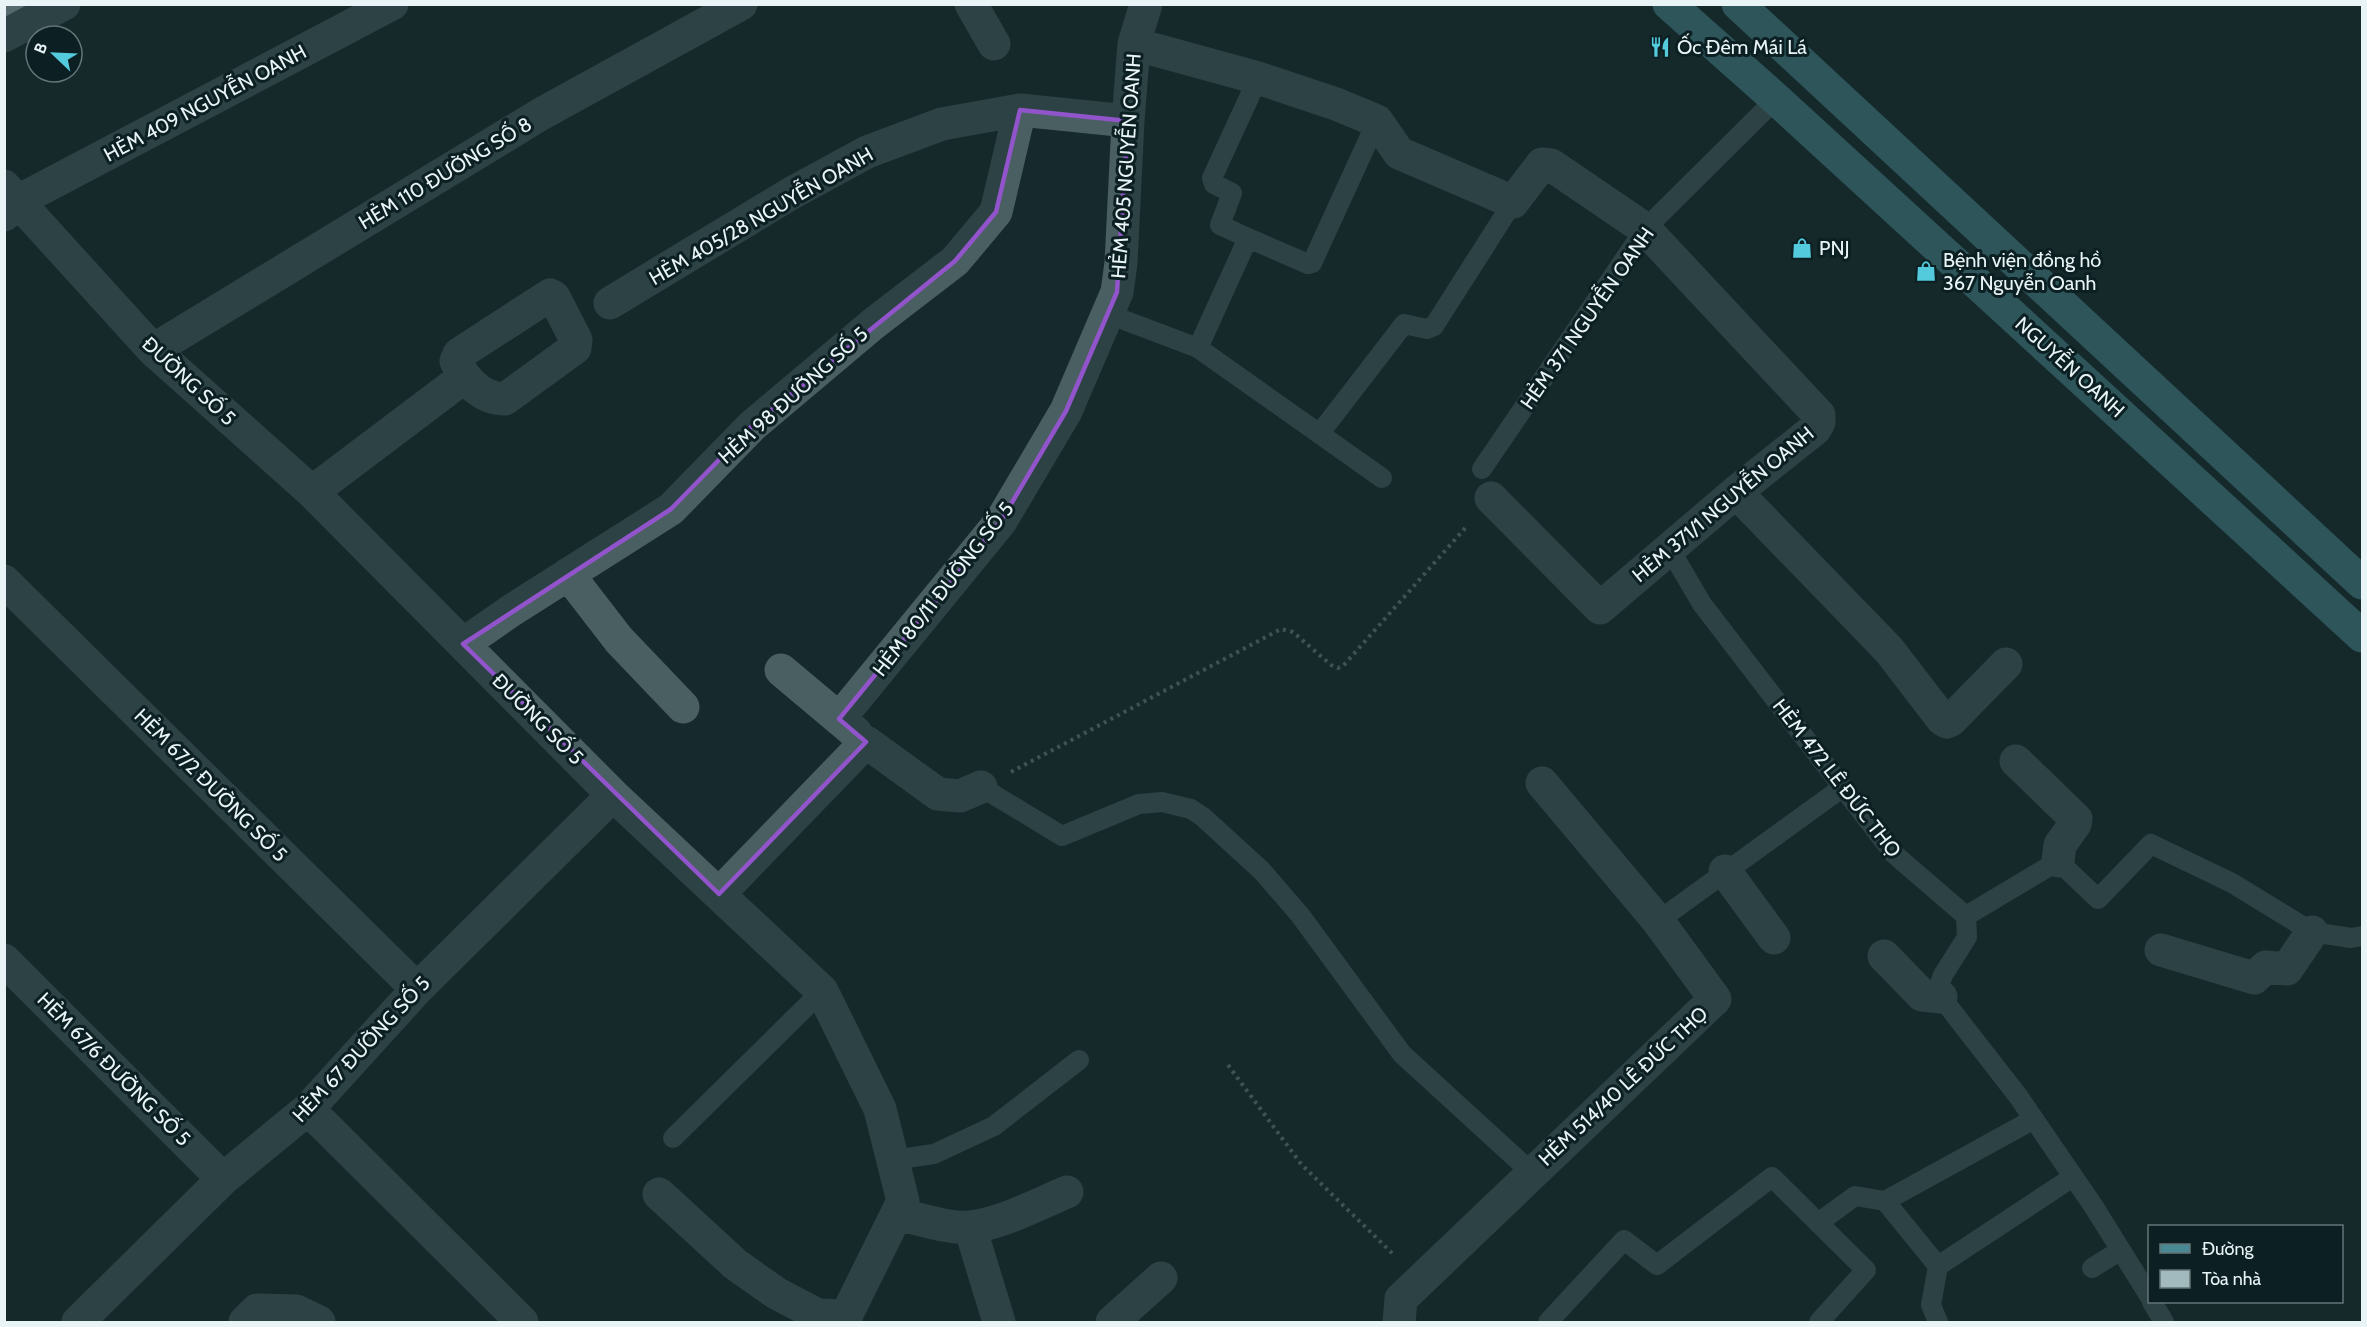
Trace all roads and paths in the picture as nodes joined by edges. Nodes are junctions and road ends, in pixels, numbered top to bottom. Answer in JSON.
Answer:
{"nodes":[{"id":1,"x":64,"y":4,"type":"edge"},
{"id":2,"x":392,"y":4,"type":"edge"},
{"id":3,"x":741,"y":4,"type":"edge"},
{"id":4,"x":971,"y":4,"type":"edge"},
{"id":5,"x":1146,"y":4,"type":"edge"},
{"id":6,"x":1669,"y":4,"type":"edge"},
{"id":7,"x":1738,"y":4,"type":"edge"},
{"id":8,"x":4,"y":36,"type":"edge"},
{"id":9,"x":994,"y":44,"type":"dead end"},
{"id":10,"x":1134,"y":44,"type":"junction"},
{"id":11,"x":1258,"y":78,"type":"junction"},
{"id":12,"x":1776,"y":99,"type":"junction"},
{"id":13,"x":1020,"y":110,"type":"junction"},
{"id":14,"x":1128,"y":121,"type":"junction"},
{"id":15,"x":1377,"y":121,"type":"junction"},
{"id":16,"x":9,"y":201,"type":"edge"},
{"id":17,"x":1513,"y":202,"type":"junction"},
{"id":18,"x":1645,"y":230,"type":"junction"},
{"id":19,"x":1248,"y":238,"type":"junction"},
{"id":20,"x":610,"y":303,"type":"dead end"},
{"id":21,"x":1112,"y":303,"type":"junction"},
{"id":22,"x":1198,"y":348,"type":"junction"},
{"id":23,"x":153,"y":350,"type":"junction"},
{"id":24,"x":463,"y":378,"type":"dead end"},
{"id":25,"x":1320,"y":433,"type":"junction"},
{"id":26,"x":1382,"y":478,"type":"dead end"},
{"id":27,"x":1486,"y":484,"type":"junction"},
{"id":28,"x":312,"y":492,"type":"junction"},
{"id":29,"x":1736,"y":492,"type":"junction"},
{"id":30,"x":1669,"y":548,"type":"junction"},
{"id":31,"x":568,"y":574,"type":"junction"},
{"id":32,"x":4,"y":581,"type":"edge"},
{"id":33,"x":2362,"y":583,"type":"edge"},
{"id":34,"x":2362,"y":636,"type":"edge"},
{"id":35,"x":463,"y":644,"type":"junction"},
{"id":36,"x":2006,"y":664,"type":"dead end"},
{"id":37,"x":781,"y":670,"type":"dead end"},
{"id":38,"x":683,"y":706,"type":"dead end"},
{"id":39,"x":839,"y":719,"type":"junction"},
{"id":40,"x":866,"y":742,"type":"junction"},
{"id":41,"x":2016,"y":761,"type":"dead end"},
{"id":42,"x":1542,"y":783,"type":"dead end"},
{"id":43,"x":981,"y":787,"type":"junction"},
{"id":44,"x":1843,"y":787,"type":"junction"},
{"id":45,"x":613,"y":795,"type":"junction"},
{"id":46,"x":2058,"y":861,"type":"junction"},
{"id":47,"x":1725,"y":871,"type":"junction"},
{"id":48,"x":718,"y":894,"type":"junction"},
{"id":49,"x":1966,"y":916,"type":"junction"},
{"id":50,"x":1658,"y":921,"type":"junction"},
{"id":51,"x":2312,"y":932,"type":"junction"},
{"id":52,"x":2362,"y":936,"type":"edge"},
{"id":53,"x":1774,"y":938,"type":"dead end"},
{"id":54,"x":2161,"y":950,"type":"dead end"},
{"id":55,"x":1884,"y":956,"type":"dead end"},
{"id":56,"x":4,"y":960,"type":"edge"},
{"id":57,"x":417,"y":989,"type":"junction"},
{"id":58,"x":822,"y":991,"type":"junction"},
{"id":59,"x":1941,"y":998,"type":"junction"},
{"id":60,"x":1079,"y":1060,"type":"dead end"},
{"id":61,"x":1228,"y":1065,"type":"dead end"},
{"id":62,"x":309,"y":1109,"type":"junction"},
{"id":63,"x":2034,"y":1119,"type":"junction"},
{"id":64,"x":674,"y":1138,"type":"dead end"},
{"id":65,"x":893,"y":1160,"type":"junction"},
{"id":66,"x":1532,"y":1172,"type":"junction"},
{"id":67,"x":2073,"y":1177,"type":"junction"},
{"id":68,"x":223,"y":1179,"type":"junction"},
{"id":69,"x":1066,"y":1192,"type":"dead end"},
{"id":70,"x":659,"y":1194,"type":"dead end"},
{"id":71,"x":1885,"y":1201,"type":"junction"},
{"id":72,"x":897,"y":1214,"type":"junction"},
{"id":73,"x":1818,"y":1223,"type":"junction"},
{"id":74,"x":970,"y":1227,"type":"junction"},
{"id":75,"x":2121,"y":1250,"type":"junction"},
{"id":76,"x":1938,"y":1266,"type":"junction"},
{"id":77,"x":2092,"y":1268,"type":"dead end"},
{"id":78,"x":1161,"y":1278,"type":"dead end"},
{"id":79,"x":1419,"y":1281,"type":"junction"},
{"id":80,"x":2148,"y":1294,"type":"edge"},
{"id":81,"x":2153,"y":1303,"type":"edge"},
{"id":82,"x":846,"y":1319,"type":"edge"},
{"id":83,"x":78,"y":1323,"type":"edge"},
{"id":84,"x":245,"y":1323,"type":"edge"},
{"id":85,"x":319,"y":1323,"type":"edge"},
{"id":86,"x":522,"y":1323,"type":"edge"},
{"id":87,"x":999,"y":1323,"type":"edge"},
{"id":88,"x":1112,"y":1323,"type":"edge"},
{"id":89,"x":1399,"y":1323,"type":"edge"},
{"id":90,"x":1548,"y":1323,"type":"edge"},
{"id":91,"x":1819,"y":1323,"type":"edge"},
{"id":92,"x":1938,"y":1323,"type":"edge"},
{"id":93,"x":2164,"y":1323,"type":"edge"}],
"edges":[{"from":1,"to":8,"type":"street"},
{"from":2,"to":16,"type":"street","name":"HẺM 409 NGUYỄN OANH"},
{"from":3,"to":23,"type":"street","name":"HẺM 110 ĐƯỜNG SỐ 8"},
{"from":4,"to":9,"type":"street"},
{"from":5,"to":10,"type":"street","name":"HẺM 405 NGUYỄN OANH"},
{"from":6,"to":12,"type":"main road","name":"NGUYỄN OANH"},
{"from":7,"to":33,"type":"main road","name":"NGUYỄN OANH"},
{"from":10,"to":11,"type":"street"},
{"from":10,"to":14,"type":"street","name":"HẺM 405 NGUYỄN OANH"},
{"from":11,"to":15,"type":"street"},
{"from":11,"to":19,"type":"lane"},
{"from":12,"to":18,"type":"lane","name":"HẺM 371 NGUYỄN OANH"},
{"from":12,"to":34,"type":"main road","name":"NGUYỄN OANH"},
{"from":13,"to":14,"type":"street","name":"HẺM 405/28 NGUYỄN OANH"},
{"from":13,"to":20,"type":"street","name":"HẺM 405/28 NGUYỄN OANH"},
{"from":13,"to":31,"type":"street","name":"HẺM 98 ĐƯỜNG SỐ 5"},
{"from":14,"to":21,"type":"street","name":"HẺM 405 NGUYỄN OANH"},
{"from":15,"to":17,"type":"street"},
{"from":15,"to":19,"type":"lane"},
{"from":16,"to":23,"type":"street","name":"ĐƯỜNG SỐ 5"},
{"from":17,"to":18,"type":"street"},
{"from":17,"to":25,"type":"lane"},
{"from":18,"to":27,"type":"lane","name":"HẺM 371 NGUYỄN OANH"},
{"from":18,"to":29,"type":"street","name":"HẺM 371/1 NGUYỄN OANH"},
{"from":19,"to":22,"type":"lane"},
{"from":21,"to":22,"type":"lane"},
{"from":21,"to":39,"type":"street","name":"HẺM 80/11 ĐƯỜNG SỐ 5"},
{"from":22,"to":25,"type":"lane"},
{"from":23,"to":28,"type":"street","name":"ĐƯỜNG SỐ 5"},
{"from":24,"to":28,"type":"street"},
{"from":25,"to":26,"type":"lane"},
{"from":27,"to":30,"type":"street","name":"HẺM 371/1 NGUYỄN OANH"},
{"from":27,"to":43,"type":"path"},
{"from":28,"to":35,"type":"street","name":"ĐƯỜNG SỐ 5"},
{"from":29,"to":30,"type":"street","name":"HẺM 371/1 NGUYỄN OANH"},
{"from":29,"to":36,"type":"street"},
{"from":30,"to":44,"type":"lane","name":"HẺM 472 LÊ ĐỨC THỌ"},
{"from":31,"to":35,"type":"street","name":"HẺM 98 ĐƯỜNG SỐ 5"},
{"from":31,"to":38,"type":"street"},
{"from":32,"to":57,"type":"street","name":"HẺM 67/2 ĐƯỜNG SỐ 5"},
{"from":35,"to":45,"type":"street","name":"ĐƯỜNG SỐ 5"},
{"from":37,"to":39,"type":"street"},
{"from":39,"to":40,"type":"street"},
{"from":40,"to":43,"type":"street"},
{"from":40,"to":48,"type":"street"},
{"from":41,"to":46,"type":"street"},
{"from":42,"to":50,"type":"street","name":"HẺM 514/40 LÊ ĐỨC THỌ"},
{"from":43,"to":66,"type":"lane"},
{"from":44,"to":47,"type":"lane"},
{"from":44,"to":49,"type":"lane","name":"HẺM 472 LÊ ĐỨC THỌ"},
{"from":45,"to":48,"type":"street","name":"ĐƯỜNG SỐ 5"},
{"from":45,"to":57,"type":"street","name":"HẺM 67 ĐƯỜNG SỐ 5"},
{"from":46,"to":49,"type":"lane"},
{"from":46,"to":51,"type":"lane"},
{"from":47,"to":50,"type":"lane"},
{"from":47,"to":53,"type":"street"},
{"from":48,"to":58,"type":"street","name":"ĐƯỜNG SỐ 5"},
{"from":49,"to":59,"type":"lane"},
{"from":50,"to":66,"type":"street","name":"HẺM 514/40 LÊ ĐỨC THỌ"},
{"from":51,"to":52,"type":"lane"},
{"from":51,"to":54,"type":"street"},
{"from":55,"to":59,"type":"street"},
{"from":56,"to":68,"type":"street","name":"HẺM 67/6 ĐƯỜNG SỐ 5"},
{"from":57,"to":62,"type":"street","name":"HẺM 67 ĐƯỜNG SỐ 5"},
{"from":58,"to":64,"type":"lane"},
{"from":58,"to":65,"type":"street","name":"ĐƯỜNG SỐ 5"},
{"from":59,"to":63,"type":"lane"},
{"from":60,"to":65,"type":"lane"},
{"from":61,"to":79,"type":"path"},
{"from":62,"to":68,"type":"street","name":"HẺM 67 ĐƯỜNG SỐ 5"},
{"from":62,"to":86,"type":"street"},
{"from":63,"to":67,"type":"lane"},
{"from":63,"to":71,"type":"lane"},
{"from":65,"to":72,"type":"street","name":"ĐƯỜNG SỐ 5"},
{"from":66,"to":79,"type":"street","name":"HẺM 514/40 LÊ ĐỨC THỌ"},
{"from":67,"to":75,"type":"lane"},
{"from":67,"to":76,"type":"lane"},
{"from":68,"to":83,"type":"street","name":"HẺM 67 ĐƯỜNG SỐ 5"},
{"from":69,"to":74,"type":"street"},
{"from":70,"to":82,"type":"street"},
{"from":71,"to":73,"type":"lane"},
{"from":71,"to":76,"type":"lane"},
{"from":72,"to":74,"type":"street"},
{"from":72,"to":82,"type":"street","name":"ĐƯỜNG SỐ 5"},
{"from":73,"to":90,"type":"lane"},
{"from":73,"to":91,"type":"lane"},
{"from":74,"to":87,"type":"street"},
{"from":75,"to":77,"type":"lane"},
{"from":75,"to":80,"type":"lane"},
{"from":76,"to":92,"type":"lane"},
{"from":78,"to":88,"type":"street"},
{"from":79,"to":89,"type":"street","name":"HẺM 514/40 LÊ ĐỨC THỌ"},
{"from":81,"to":93,"type":"lane"},
{"from":84,"to":85,"type":"street"}]}
